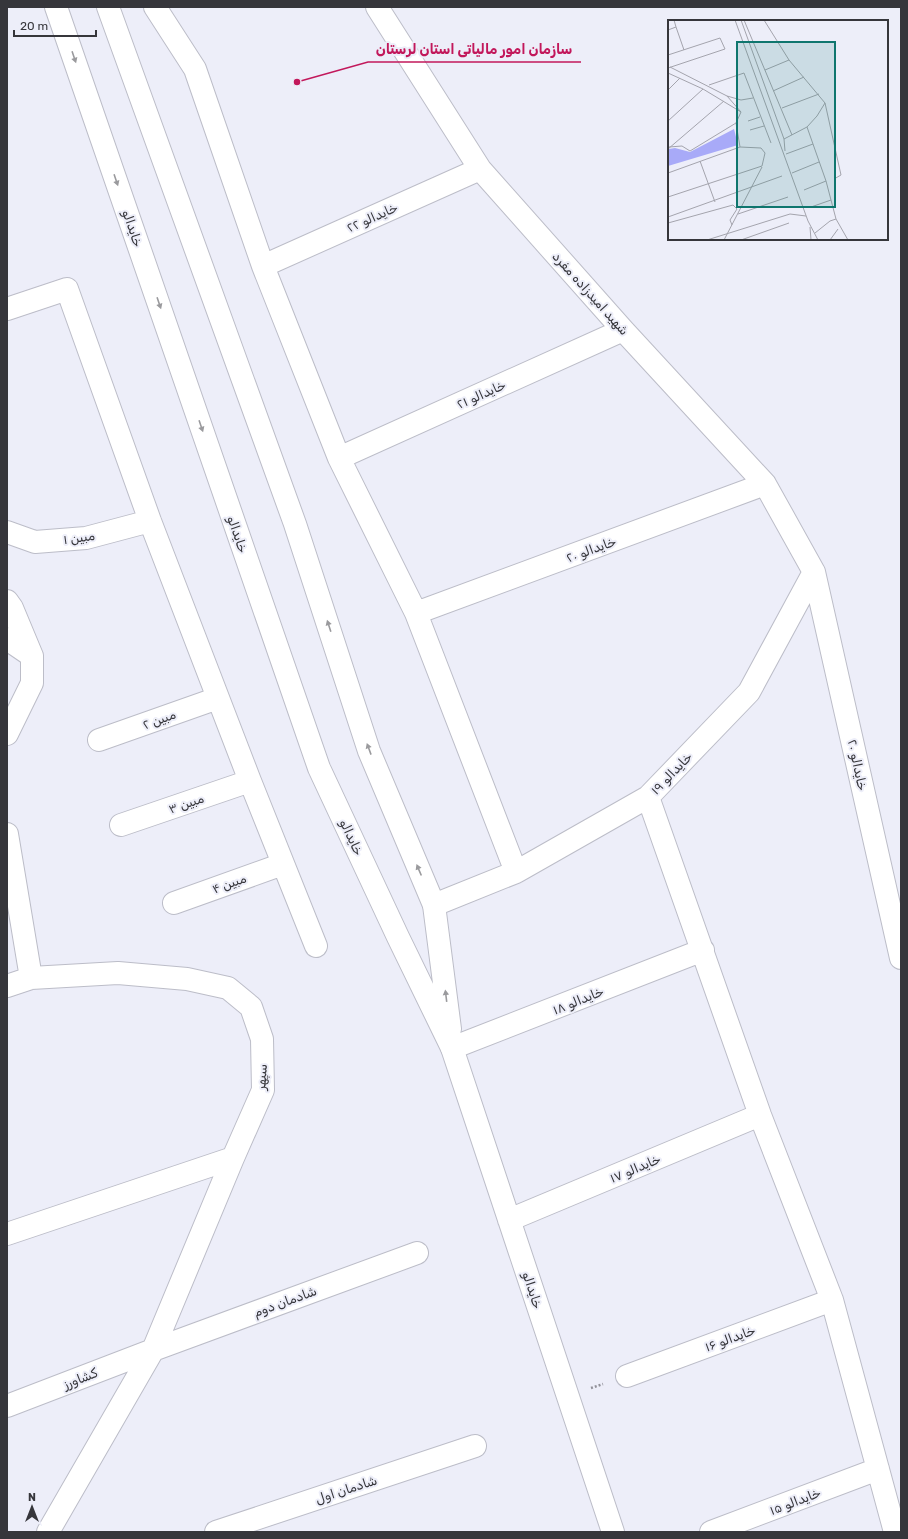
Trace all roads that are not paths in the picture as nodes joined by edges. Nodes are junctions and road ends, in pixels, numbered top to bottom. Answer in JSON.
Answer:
{"nodes":[{"id":1,"x":56,"y":7,"type":"edge"},
{"id":2,"x":108,"y":7,"type":"edge"},
{"id":3,"x":155,"y":7,"type":"edge"},
{"id":4,"x":377,"y":7,"type":"edge"},
{"id":5,"x":480,"y":168,"type":"junction"},
{"id":6,"x":263,"y":266,"type":"junction"},
{"id":7,"x":7,"y":309,"type":"edge"},
{"id":8,"x":624,"y":330,"type":"junction"},
{"id":9,"x":339,"y":458,"type":"junction"},
{"id":10,"x":765,"y":484,"type":"junction"},
{"id":11,"x":150,"y":521,"type":"junction"},
{"id":12,"x":7,"y":532,"type":"edge"},
{"id":13,"x":814,"y":572,"type":"junction"},
{"id":14,"x":7,"y":601,"type":"edge"},
{"id":15,"x":416,"y":613,"type":"junction"},
{"id":16,"x":7,"y":639,"type":"edge"},
{"id":17,"x":32,"y":656,"type":"junction"},
{"id":18,"x":218,"y":698,"type":"junction"},
{"id":19,"x":7,"y":734,"type":"edge"},
{"id":20,"x":99,"y":740,"type":"dead end"},
{"id":21,"x":250,"y":780,"type":"junction"},
{"id":22,"x":648,"y":797,"type":"junction"},
{"id":23,"x":122,"y":826,"type":"dead end"},
{"id":24,"x":7,"y":834,"type":"edge"},
{"id":25,"x":283,"y":864,"type":"junction"},
{"id":26,"x":516,"y":872,"type":"junction"},
{"id":27,"x":174,"y":903,"type":"dead end"},
{"id":28,"x":434,"y":905,"type":"junction"},
{"id":29,"x":316,"y":946,"type":"dead end"},
{"id":30,"x":703,"y":950,"type":"junction"},
{"id":31,"x":901,"y":958,"type":"edge"},
{"id":32,"x":31,"y":978,"type":"junction"},
{"id":33,"x":7,"y":986,"type":"edge"},
{"id":34,"x":452,"y":1048,"type":"junction"},
{"id":35,"x":760,"y":1115,"type":"junction"},
{"id":36,"x":232,"y":1158,"type":"junction"},
{"id":37,"x":509,"y":1220,"type":"junction"},
{"id":38,"x":7,"y":1234,"type":"edge"},
{"id":39,"x":417,"y":1253,"type":"dead end"},
{"id":40,"x":832,"y":1300,"type":"junction"},
{"id":41,"x":153,"y":1350,"type":"junction"},
{"id":42,"x":627,"y":1376,"type":"road end"},
{"id":43,"x":7,"y":1406,"type":"edge"},
{"id":44,"x":475,"y":1446,"type":"dead end"},
{"id":45,"x":878,"y":1469,"type":"junction"},
{"id":46,"x":48,"y":1532,"type":"edge"},
{"id":47,"x":216,"y":1532,"type":"edge"},
{"id":48,"x":613,"y":1532,"type":"edge"},
{"id":49,"x":711,"y":1532,"type":"edge"},
{"id":50,"x":895,"y":1532,"type":"edge"}],
"edges":[{"from":1,"to":34,"type":"street","name":"خایدالو","one_way":true},
{"from":28,"to":2,"type":"street","name":"خایدالو","one_way":true},
{"from":3,"to":6,"type":"street"},
{"from":4,"to":5,"type":"street","name":"شهید امیدزاده مفرد"},
{"from":5,"to":6,"type":"street","name":"خایدالو ۲۲"},
{"from":5,"to":8,"type":"street","name":"شهید امیدزاده مفرد"},
{"from":6,"to":9,"type":"street"},
{"from":7,"to":11,"type":"street"},
{"from":8,"to":9,"type":"street","name":"خایدالو ۲۱"},
{"from":8,"to":10,"type":"street","name":"شهید امیدزاده مفرد"},
{"from":9,"to":15,"type":"street"},
{"from":10,"to":13,"type":"street","name":"شهید امیدزاده مفرد"},
{"from":10,"to":15,"type":"street","name":"خایدالو ۲۰"},
{"from":11,"to":12,"type":"street","name":"مبین ۱"},
{"from":11,"to":18,"type":"street"},
{"from":13,"to":22,"type":"street","name":"خایدالو ۱۹"},
{"from":13,"to":31,"type":"street","name":"خایدالو ۲۰"},
{"from":14,"to":17,"type":"street"},
{"from":15,"to":26,"type":"street"},
{"from":16,"to":17,"type":"street"},
{"from":17,"to":19,"type":"street"},
{"from":18,"to":20,"type":"street","name":"مبین ۲"},
{"from":18,"to":21,"type":"street"},
{"from":21,"to":23,"type":"street","name":"مبین ۳"},
{"from":21,"to":25,"type":"street"},
{"from":22,"to":26,"type":"street","name":"خایدالو ۱۹"},
{"from":22,"to":30,"type":"street"},
{"from":24,"to":32,"type":"street"},
{"from":25,"to":27,"type":"street","name":"مبین ۴"},
{"from":25,"to":29,"type":"street"},
{"from":26,"to":28,"type":"street","name":"خایدالو ۱۹"},
{"from":34,"to":28,"type":"street","name":"خایدالو","one_way":true},
{"from":30,"to":34,"type":"street","name":"خایدالو ۱۸"},
{"from":30,"to":35,"type":"street"},
{"from":32,"to":33,"type":"street","name":"سپهر"},
{"from":32,"to":36,"type":"street","name":"سپهر"},
{"from":34,"to":37,"type":"street","name":"خایدالو"},
{"from":35,"to":37,"type":"street","name":"خایدالو ۱۷"},
{"from":35,"to":40,"type":"street"},
{"from":36,"to":38,"type":"street"},
{"from":36,"to":41,"type":"street","name":"سپهر"},
{"from":37,"to":48,"type":"street","name":"خایدالو"},
{"from":39,"to":41,"type":"street","name":"شادمان دوم"},
{"from":40,"to":42,"type":"street","name":"خایدالو ۱۶"},
{"from":40,"to":45,"type":"street"},
{"from":41,"to":43,"type":"street","name":"کشاورز"},
{"from":41,"to":46,"type":"street","name":"سپهر"},
{"from":44,"to":47,"type":"street","name":"شادمان اول"},
{"from":45,"to":49,"type":"street","name":"خایدالو ۱۵"},
{"from":45,"to":50,"type":"street"}]}
